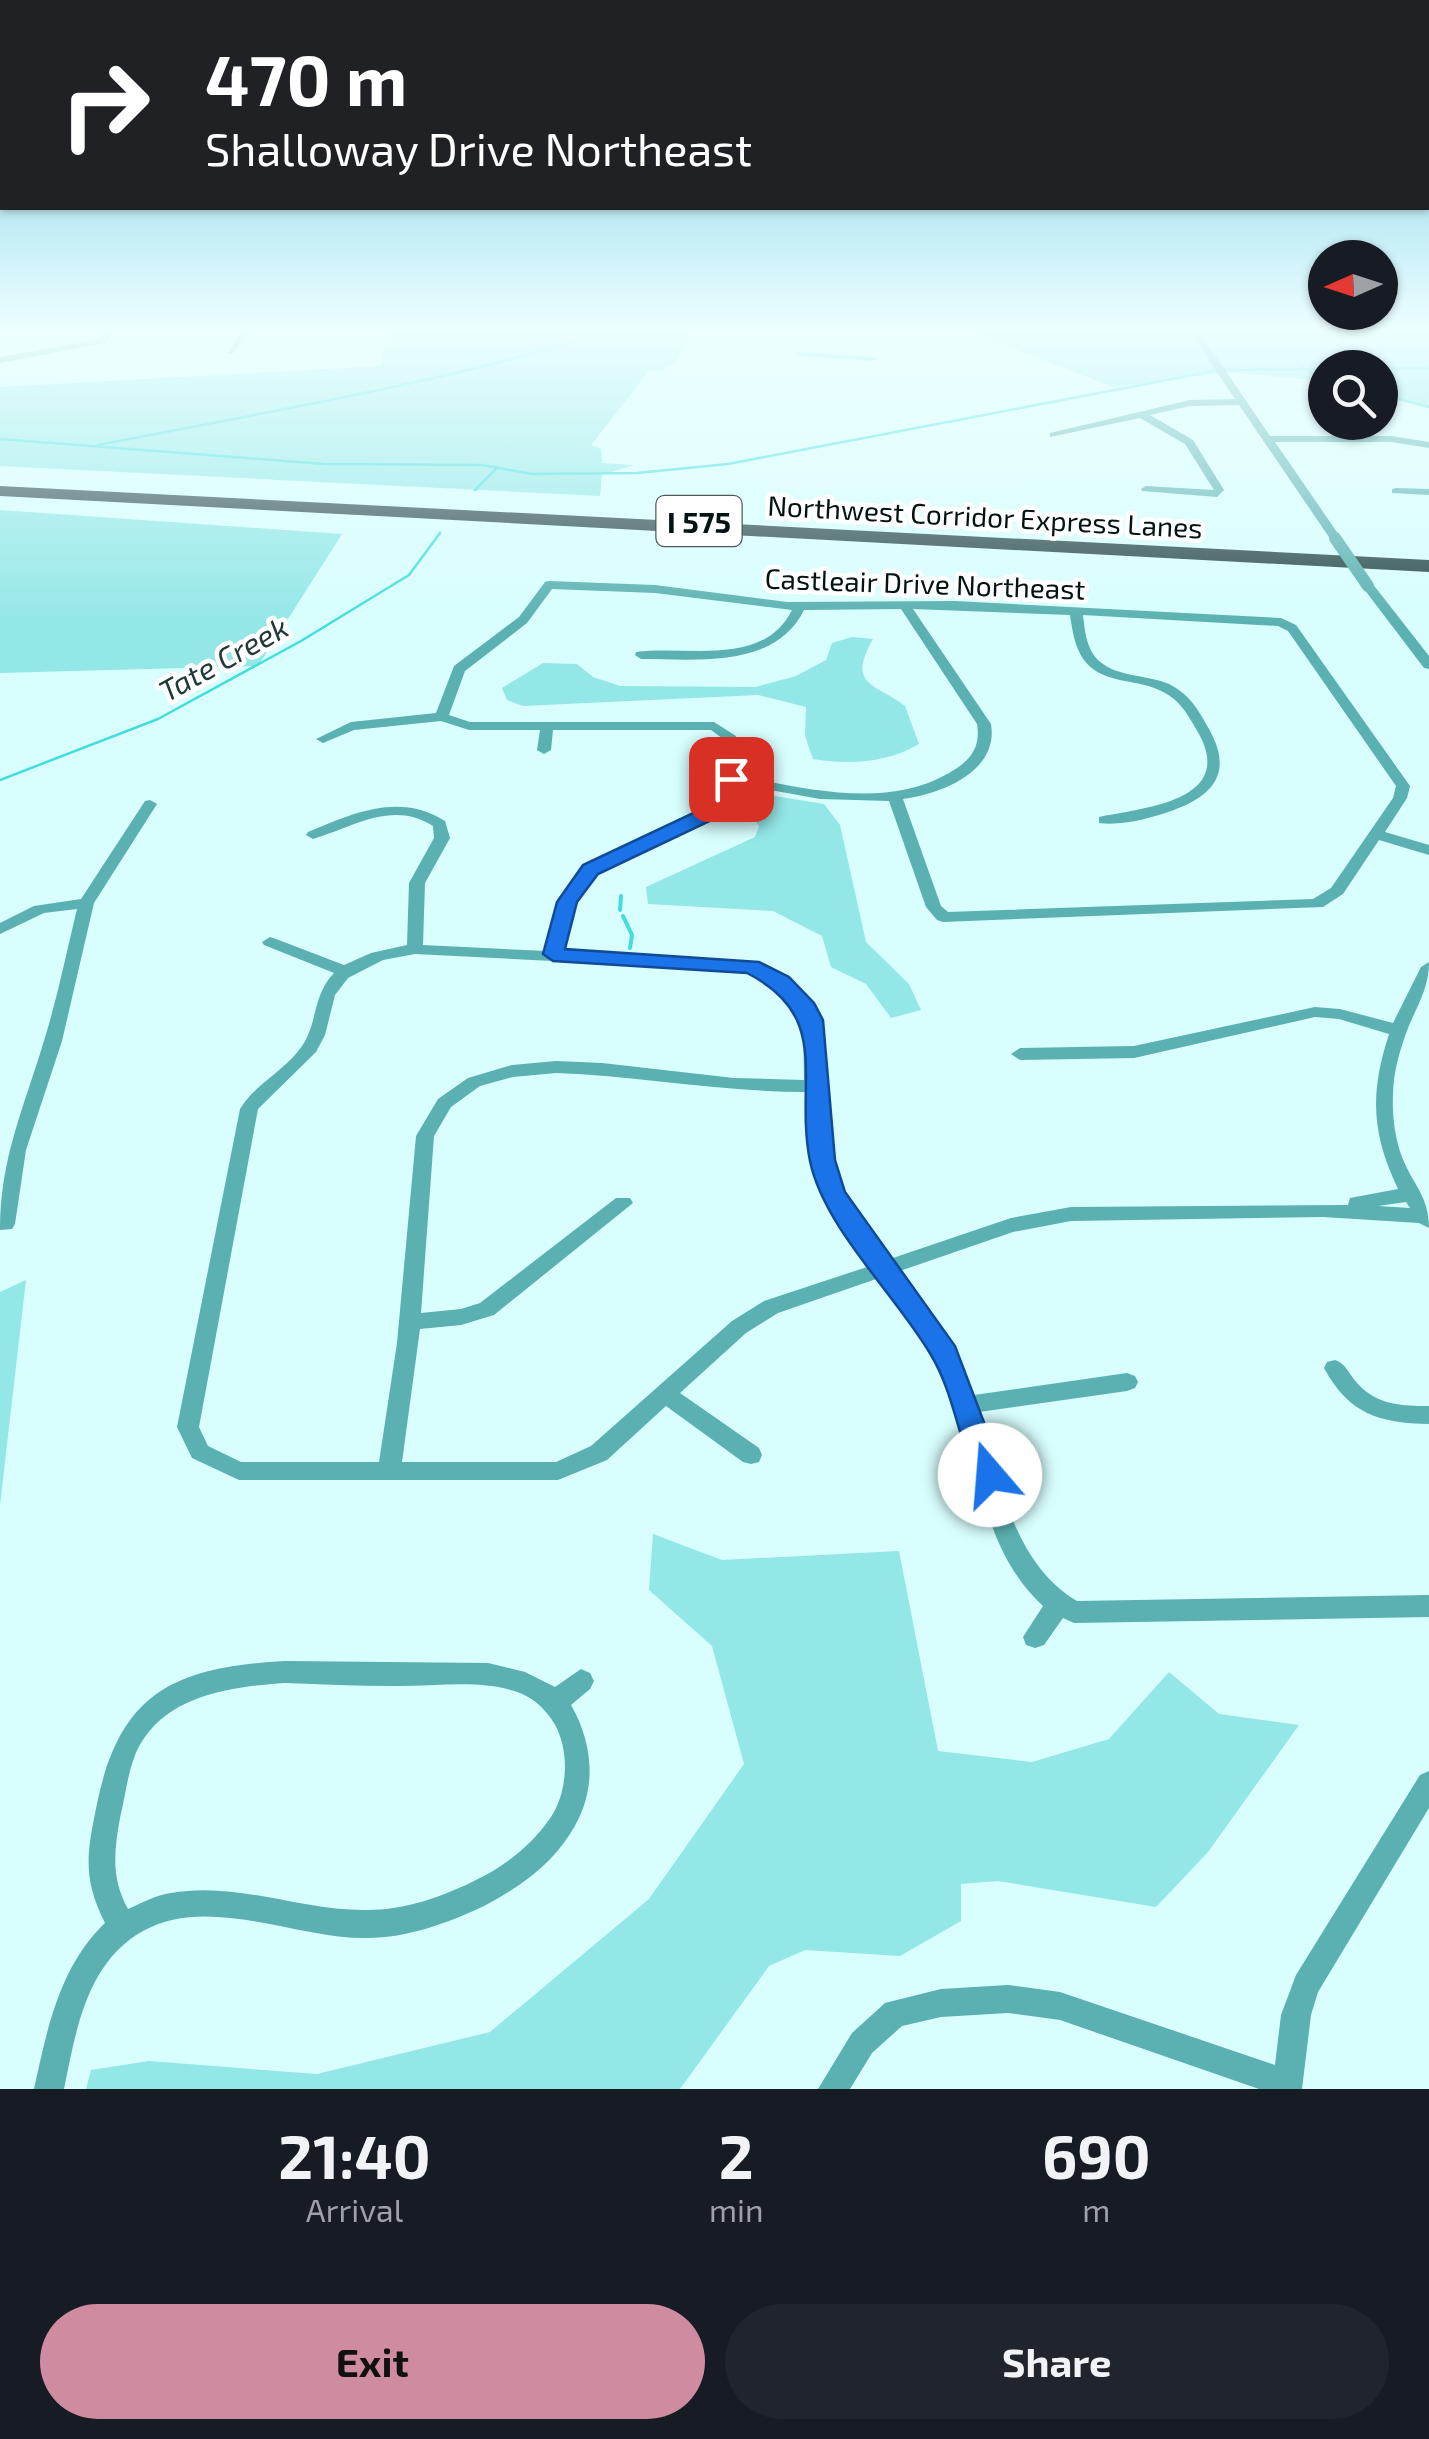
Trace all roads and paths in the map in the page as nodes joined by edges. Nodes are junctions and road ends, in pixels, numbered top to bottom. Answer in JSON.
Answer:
{"nodes":[{"id":1,"x":1087,"y":427,"type":"edge"},
{"id":2,"x":1164,"y":427,"type":"edge"},
{"id":3,"x":1258,"y":427,"type":"edge"},
{"id":4,"x":1054,"y":435,"type":"dead end"},
{"id":5,"x":1268,"y":442,"type":"junction"},
{"id":6,"x":1429,"y":445,"type":"edge"},
{"id":7,"x":0,"y":488,"type":"edge"},
{"id":8,"x":1146,"y":489,"type":"dead end"},
{"id":9,"x":1396,"y":491,"type":"dead end"},
{"id":10,"x":1429,"y":492,"type":"edge"},
{"id":11,"x":0,"y":499,"type":"edge"},
{"id":12,"x":1429,"y":564,"type":"edge"},
{"id":13,"x":799,"y":607,"type":"junction"},
{"id":14,"x":906,"y":607,"type":"junction"},
{"id":15,"x":1076,"y":612,"type":"junction"},
{"id":16,"x":641,"y":654,"type":"dead end"},
{"id":17,"x":1429,"y":665,"type":"edge"},
{"id":18,"x":442,"y":717,"type":"junction"},
{"id":19,"x":547,"y":727,"type":"junction"},
{"id":20,"x":323,"y":739,"type":"dead end"},
{"id":21,"x":544,"y":750,"type":"dead end"},
{"id":22,"x":731,"y":779,"type":"junction"},
{"id":23,"x":895,"y":796,"type":"junction"},
{"id":24,"x":150,"y":804,"type":"dead end"},
{"id":25,"x":1104,"y":820,"type":"dead end"},
{"id":26,"x":1379,"y":830,"type":"junction"},
{"id":27,"x":314,"y":835,"type":"dead end"},
{"id":28,"x":1429,"y":840,"type":"edge"},
{"id":29,"x":1429,"y":850,"type":"edge"},
{"id":30,"x":86,"y":904,"type":"junction"},
{"id":31,"x":0,"y":929,"type":"edge"},
{"id":32,"x":270,"y":942,"type":"dead end"},
{"id":33,"x":415,"y":948,"type":"junction"},
{"id":34,"x":553,"y":954,"type":"junction"},
{"id":35,"x":1429,"y":967,"type":"edge"},
{"id":36,"x":346,"y":972,"type":"junction"},
{"id":37,"x":1396,"y":1030,"type":"junction"},
{"id":38,"x":1020,"y":1054,"type":"dead end"},
{"id":39,"x":815,"y":1086,"type":"junction"},
{"id":40,"x":1410,"y":1194,"type":"junction"},
{"id":41,"x":623,"y":1203,"type":"dead end"},
{"id":42,"x":1323,"y":1210,"type":"junction"},
{"id":43,"x":1427,"y":1219,"type":"edge"},
{"id":44,"x":5,"y":1224,"type":"dead end"},
{"id":45,"x":885,"y":1267,"type":"junction"},
{"id":46,"x":410,"y":1322,"type":"junction"},
{"id":47,"x":1335,"y":1368,"type":"dead end"},
{"id":48,"x":1127,"y":1382,"type":"dead end"},
{"id":49,"x":666,"y":1394,"type":"junction"},
{"id":50,"x":967,"y":1404,"type":"junction"},
{"id":51,"x":1429,"y":1415,"type":"edge"},
{"id":52,"x":750,"y":1455,"type":"dead end"},
{"id":53,"x":390,"y":1473,"type":"junction"},
{"id":54,"x":1057,"y":1606,"type":"junction"},
{"id":55,"x":1429,"y":1606,"type":"edge"},
{"id":56,"x":1035,"y":1637,"type":"dead end"},
{"id":57,"x":580,"y":1681,"type":"dead end"},
{"id":58,"x":555,"y":1703,"type":"junction"},
{"id":59,"x":1429,"y":1784,"type":"edge"},
{"id":60,"x":122,"y":1927,"type":"junction"},
{"id":61,"x":1288,"y":2086,"type":"edge"},
{"id":62,"x":49,"y":2089,"type":"edge"},
{"id":63,"x":833,"y":2089,"type":"edge"}],
"edges":[{"from":1,"to":4,"type":"street"},
{"from":2,"to":8,"type":"street"},
{"from":3,"to":5,"type":"street"},
{"from":5,"to":6,"type":"street"},
{"from":5,"to":17,"type":"street","bridge":true},
{"from":7,"to":12,"type":"highway","name":"Northwest Corridor Express Lanes"},
{"from":7,"to":12,"type":"highway","number":"I 575"},
{"from":9,"to":10,"type":"street"},
{"from":11,"to":12,"type":"highway","number":"I 575"},
{"from":13,"to":14,"type":"street","name":"Castleair Drive Northeast"},
{"from":13,"to":16,"type":"street"},
{"from":13,"to":18,"type":"street","name":"Castleair Drive Northeast"},
{"from":14,"to":15,"type":"street","name":"Castleair Drive Northeast"},
{"from":14,"to":23,"type":"street"},
{"from":15,"to":25,"type":"street"},
{"from":15,"to":26,"type":"street","name":"Castleair Drive Northeast"},
{"from":18,"to":19,"type":"street"},
{"from":18,"to":20,"type":"street"},
{"from":19,"to":21,"type":"street"},
{"from":19,"to":22,"type":"street"},
{"from":22,"to":23,"type":"street"},
{"from":22,"to":34,"type":"street"},
{"from":23,"to":26,"type":"street","name":"Castleair Drive Northeast"},
{"from":24,"to":30,"type":"street"},
{"from":26,"to":28,"type":"street"},
{"from":26,"to":29,"type":"street"},
{"from":27,"to":33,"type":"street"},
{"from":30,"to":31,"type":"street"},
{"from":30,"to":44,"type":"street"},
{"from":32,"to":36,"type":"street"},
{"from":33,"to":34,"type":"street"},
{"from":33,"to":36,"type":"street"},
{"from":34,"to":39,"type":"street"},
{"from":35,"to":37,"type":"street"},
{"from":36,"to":53,"type":"street"},
{"from":37,"to":38,"type":"street"},
{"from":37,"to":40,"type":"street"},
{"from":39,"to":45,"type":"street"},
{"from":39,"to":46,"type":"street"},
{"from":40,"to":42,"type":"street"},
{"from":40,"to":43,"type":"street"},
{"from":41,"to":46,"type":"street"},
{"from":42,"to":43,"type":"street"},
{"from":42,"to":45,"type":"street"},
{"from":45,"to":49,"type":"street"},
{"from":45,"to":50,"type":"street"},
{"from":46,"to":53,"type":"street"},
{"from":47,"to":51,"type":"street"},
{"from":48,"to":50,"type":"street"},
{"from":49,"to":52,"type":"street"},
{"from":49,"to":53,"type":"street"},
{"from":50,"to":54,"type":"street"},
{"from":54,"to":55,"type":"street"},
{"from":54,"to":56,"type":"street"},
{"from":57,"to":58,"type":"street"},
{"from":58,"to":60,"type":"street"},
{"from":58,"to":60,"type":"street"},
{"from":59,"to":61,"type":"street"},
{"from":60,"to":62,"type":"street"},
{"from":61,"to":63,"type":"street"}]}
